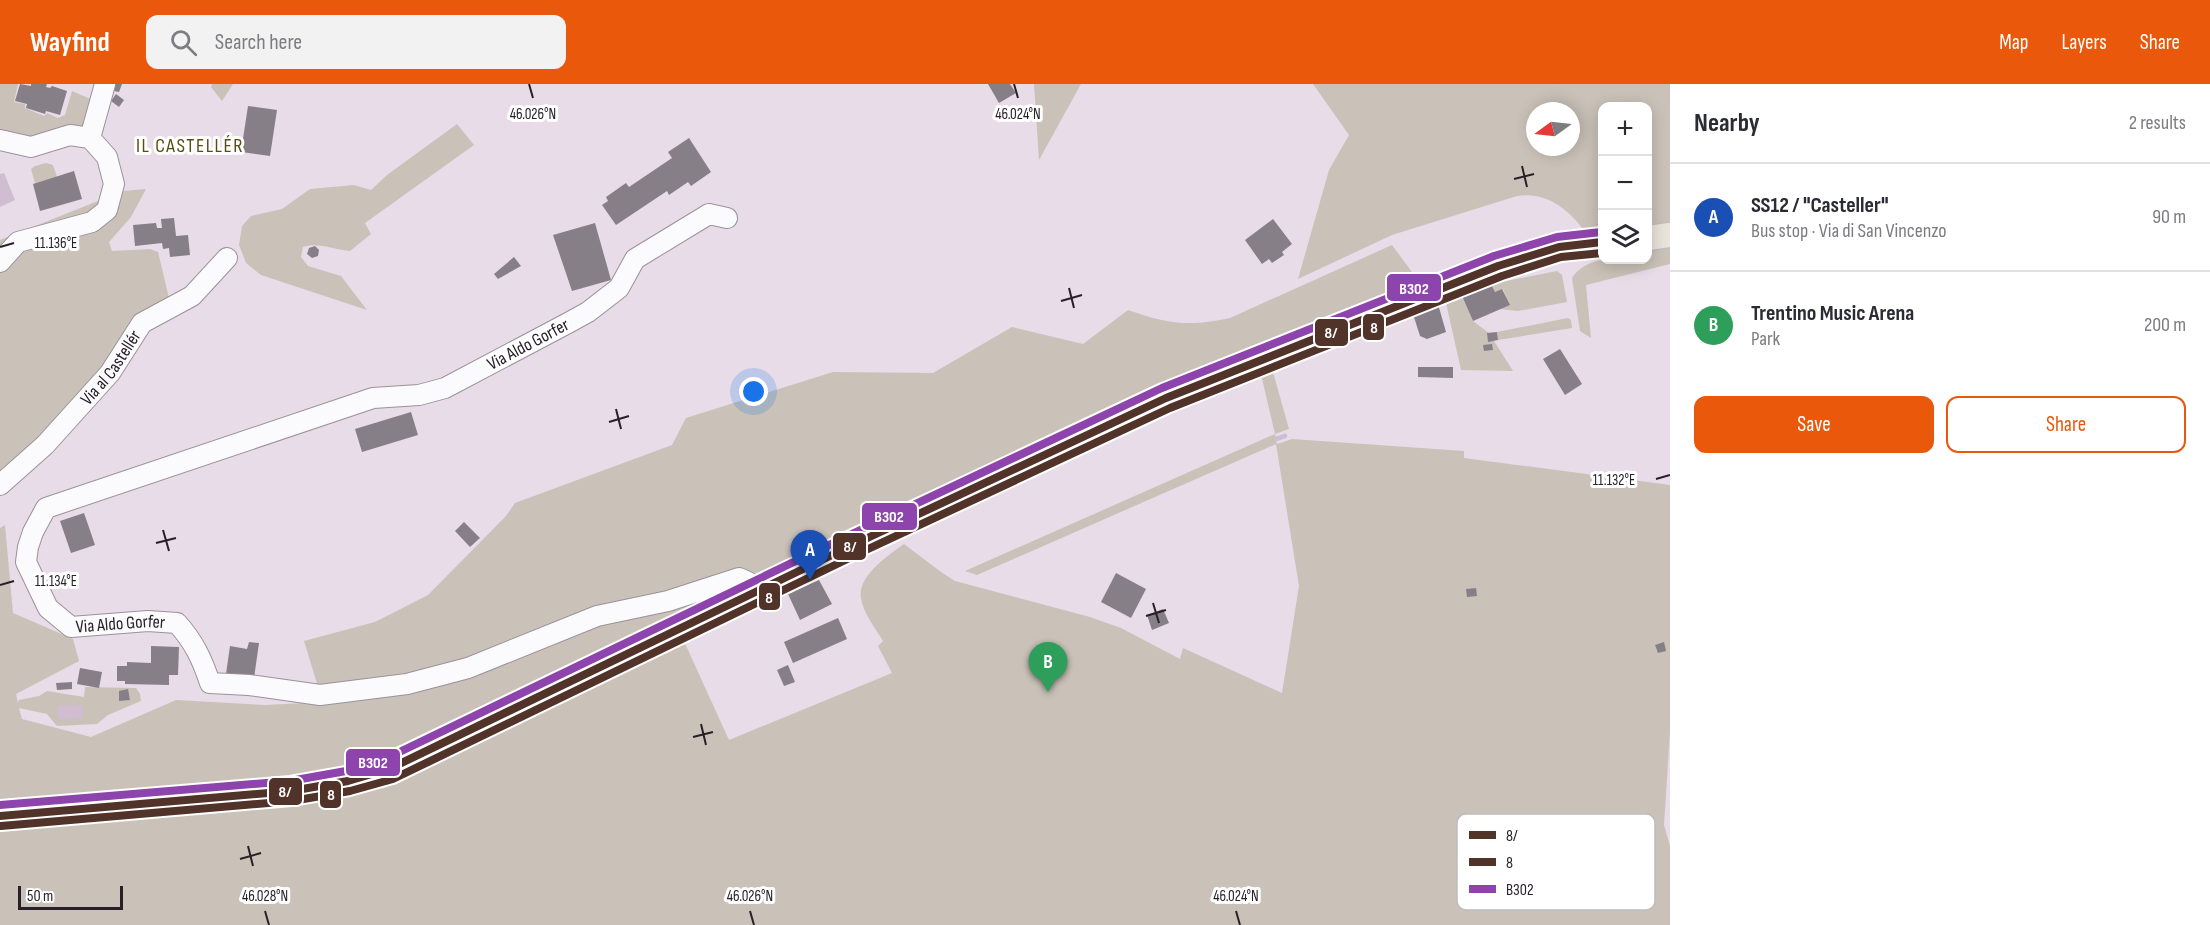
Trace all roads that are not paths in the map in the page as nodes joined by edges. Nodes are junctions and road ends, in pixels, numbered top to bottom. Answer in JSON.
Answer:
{"nodes":[{"id":1,"x":105,"y":84,"type":"edge"},
{"id":2,"x":90,"y":138,"type":"junction"},
{"id":3,"x":0,"y":140,"type":"edge"},
{"id":4,"x":727,"y":218,"type":"dead end"},
{"id":5,"x":1670,"y":235,"type":"edge"},
{"id":6,"x":1652,"y":237,"type":"edge"},
{"id":7,"x":1598,"y":242,"type":"edge"},
{"id":8,"x":227,"y":258,"type":"dead end"},
{"id":9,"x":0,"y":262,"type":"edge"},
{"id":10,"x":0,"y":485,"type":"edge"},
{"id":11,"x":755,"y":593,"type":"junction"},
{"id":12,"x":0,"y":816,"type":"edge"}],
"edges":[{"from":1,"to":2,"type":"street"},
{"from":2,"to":3,"type":"street"},
{"from":2,"to":9,"type":"street"},
{"from":4,"to":11,"type":"street","name":"Via Aldo Gorfer"},
{"from":5,"to":6,"type":"main road"},
{"from":7,"to":11,"type":"main road"},
{"from":8,"to":10,"type":"street","name":"Via al Castellér"},
{"from":11,"to":12,"type":"main road"}]}
